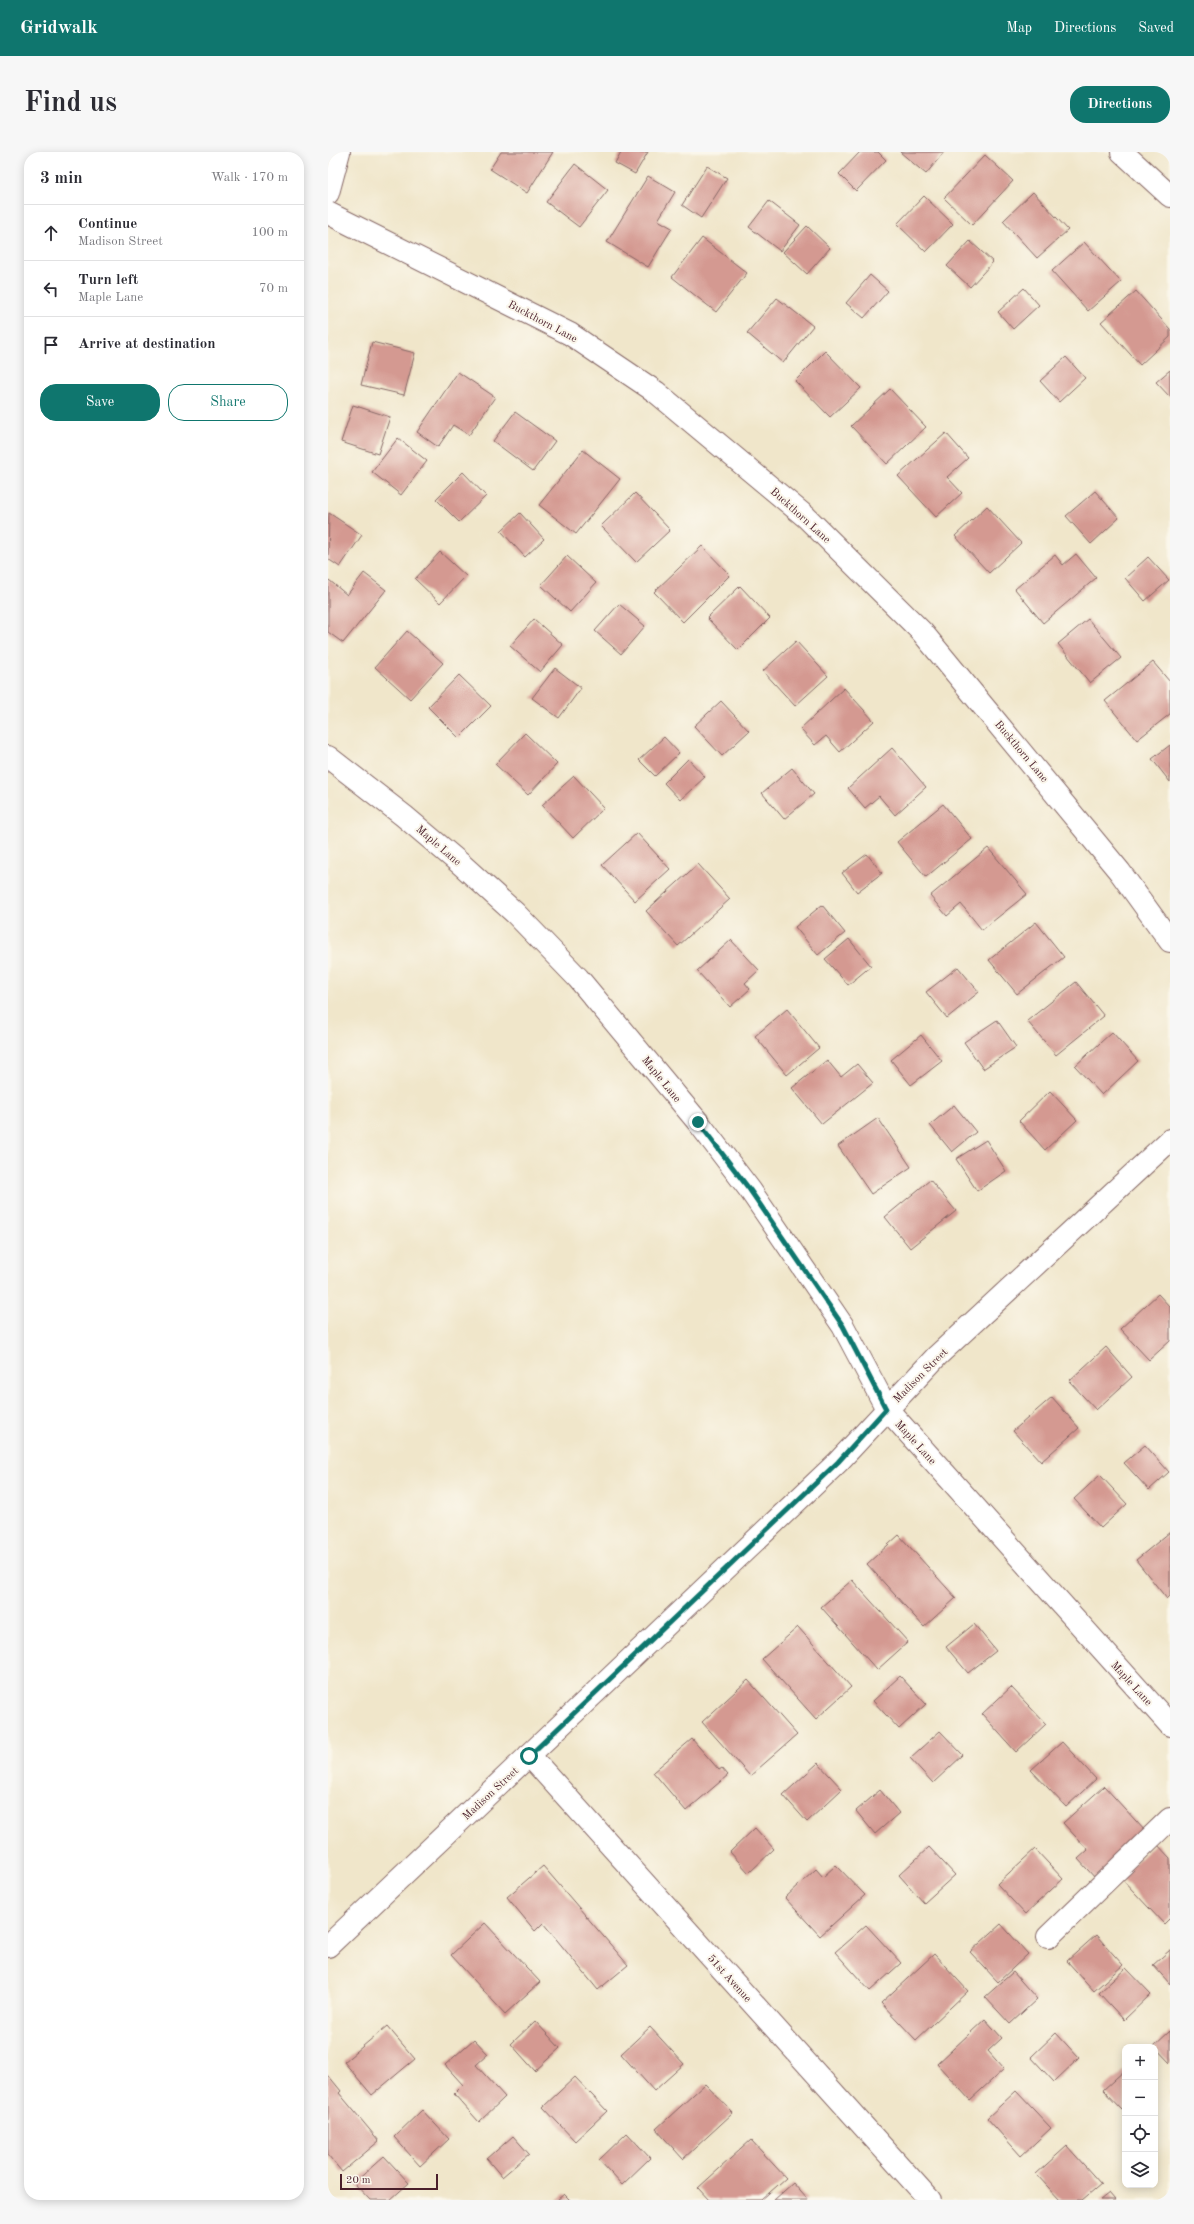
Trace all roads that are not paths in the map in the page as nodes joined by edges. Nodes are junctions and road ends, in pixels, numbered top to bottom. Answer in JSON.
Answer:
{"nodes":[{"id":1,"x":339,"y":152,"type":"edge"},
{"id":2,"x":1122,"y":152,"type":"edge"},
{"id":3,"x":328,"y":193,"type":"edge"},
{"id":4,"x":1170,"y":196,"type":"edge"},
{"id":5,"x":328,"y":212,"type":"edge"},
{"id":6,"x":328,"y":757,"type":"edge"},
{"id":7,"x":1170,"y":941,"type":"edge"},
{"id":8,"x":1170,"y":1140,"type":"edge"},
{"id":9,"x":886,"y":1409,"type":"junction"},
{"id":10,"x":1170,"y":1726,"type":"edge"},
{"id":11,"x":529,"y":1756,"type":"junction"},
{"id":12,"x":1170,"y":1819,"type":"edge"},
{"id":13,"x":1048,"y":1937,"type":"dead end"},
{"id":14,"x":328,"y":1946,"type":"edge"},
{"id":15,"x":930,"y":2200,"type":"edge"}],
"edges":[{"from":1,"to":3,"type":"street"},
{"from":2,"to":4,"type":"street"},
{"from":5,"to":7,"type":"street","name":"Buckthorn Lane"},
{"from":6,"to":9,"type":"street","name":"Maple Lane"},
{"from":8,"to":9,"type":"street","name":"Madison Street"},
{"from":9,"to":10,"type":"street","name":"Maple Lane"},
{"from":9,"to":11,"type":"street","name":"Madison Street"},
{"from":11,"to":14,"type":"street","name":"Madison Street"},
{"from":11,"to":15,"type":"street","name":"51st Avenue"},
{"from":12,"to":13,"type":"street"}]}
